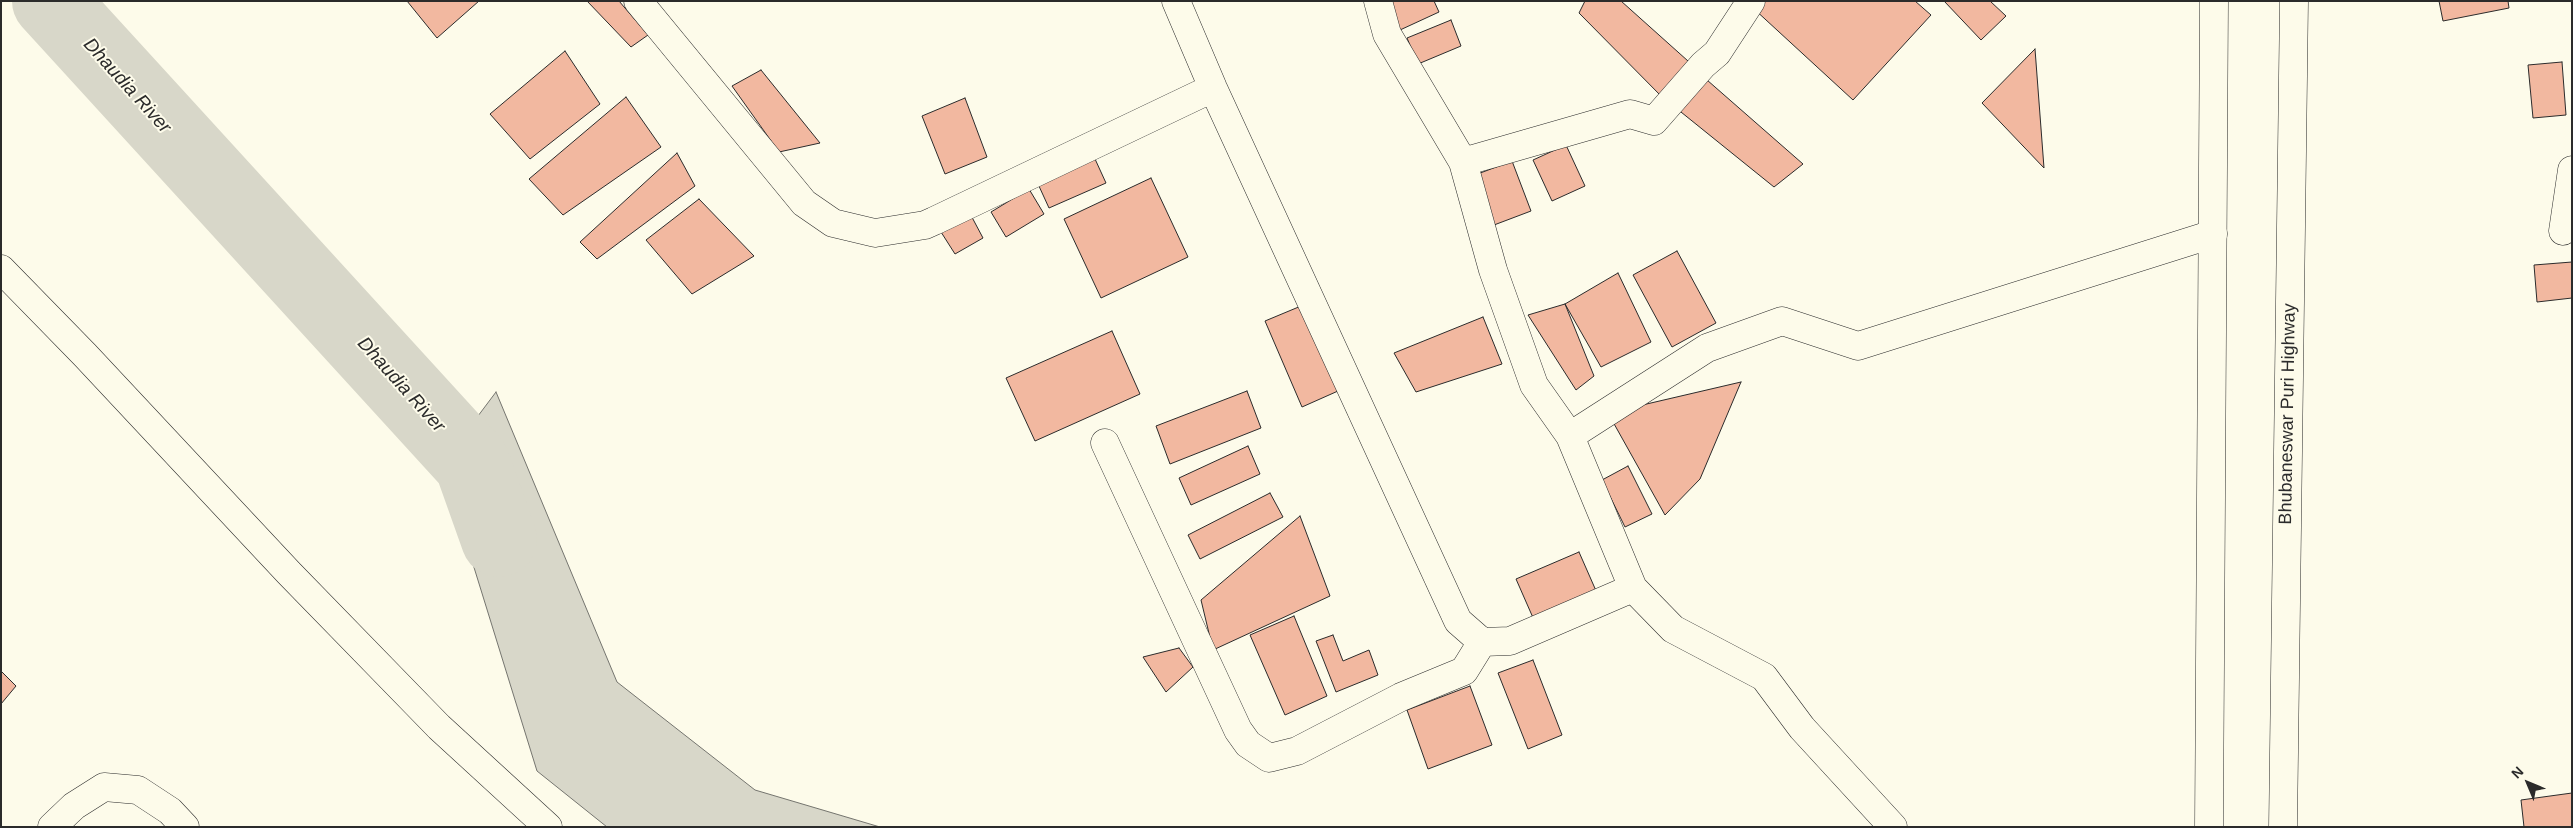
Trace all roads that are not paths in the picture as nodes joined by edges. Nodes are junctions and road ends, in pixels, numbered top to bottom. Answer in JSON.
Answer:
{"nodes":[{"id":1,"x":638,"y":1,"type":"edge"},
{"id":2,"x":1176,"y":1,"type":"edge"},
{"id":3,"x":1378,"y":1,"type":"edge"},
{"id":4,"x":1751,"y":1,"type":"edge"},
{"id":5,"x":2214,"y":1,"type":"edge"},
{"id":6,"x":2294,"y":1,"type":"edge"},
{"id":7,"x":1213,"y":88,"type":"junction"},
{"id":8,"x":1463,"y":162,"type":"junction"},
{"id":9,"x":2572,"y":170,"type":"edge"},
{"id":10,"x":2563,"y":231,"type":"dead end"},
{"id":11,"x":2213,"y":234,"type":"junction"},
{"id":12,"x":1,"y":269,"type":"edge"},
{"id":13,"x":1570,"y":436,"type":"junction"},
{"id":14,"x":1105,"y":443,"type":"dead end"},
{"id":15,"x":1633,"y":588,"type":"junction"},
{"id":16,"x":1482,"y":642,"type":"junction"},
{"id":17,"x":52,"y":827,"type":"edge"},
{"id":18,"x":185,"y":827,"type":"edge"},
{"id":19,"x":548,"y":827,"type":"edge"},
{"id":20,"x":1893,"y":827,"type":"edge"},
{"id":21,"x":2209,"y":827,"type":"edge"},
{"id":22,"x":2283,"y":827,"type":"edge"}],
"edges":[{"from":1,"to":7,"type":"main road"},
{"from":2,"to":7,"type":"main road"},
{"from":3,"to":8,"type":"main road"},
{"from":4,"to":8,"type":"main road"},
{"from":5,"to":11,"type":"main road"},
{"from":6,"to":22,"type":"main road","name":"Bhubaneswar Puri Highway"},
{"from":7,"to":16,"type":"main road"},
{"from":8,"to":13,"type":"main road"},
{"from":9,"to":10,"type":"main road"},
{"from":11,"to":13,"type":"main road"},
{"from":11,"to":21,"type":"main road"},
{"from":12,"to":19,"type":"main road"},
{"from":13,"to":15,"type":"main road"},
{"from":14,"to":16,"type":"main road"},
{"from":15,"to":16,"type":"main road"},
{"from":15,"to":20,"type":"main road"},
{"from":17,"to":18,"type":"main road"}]}
